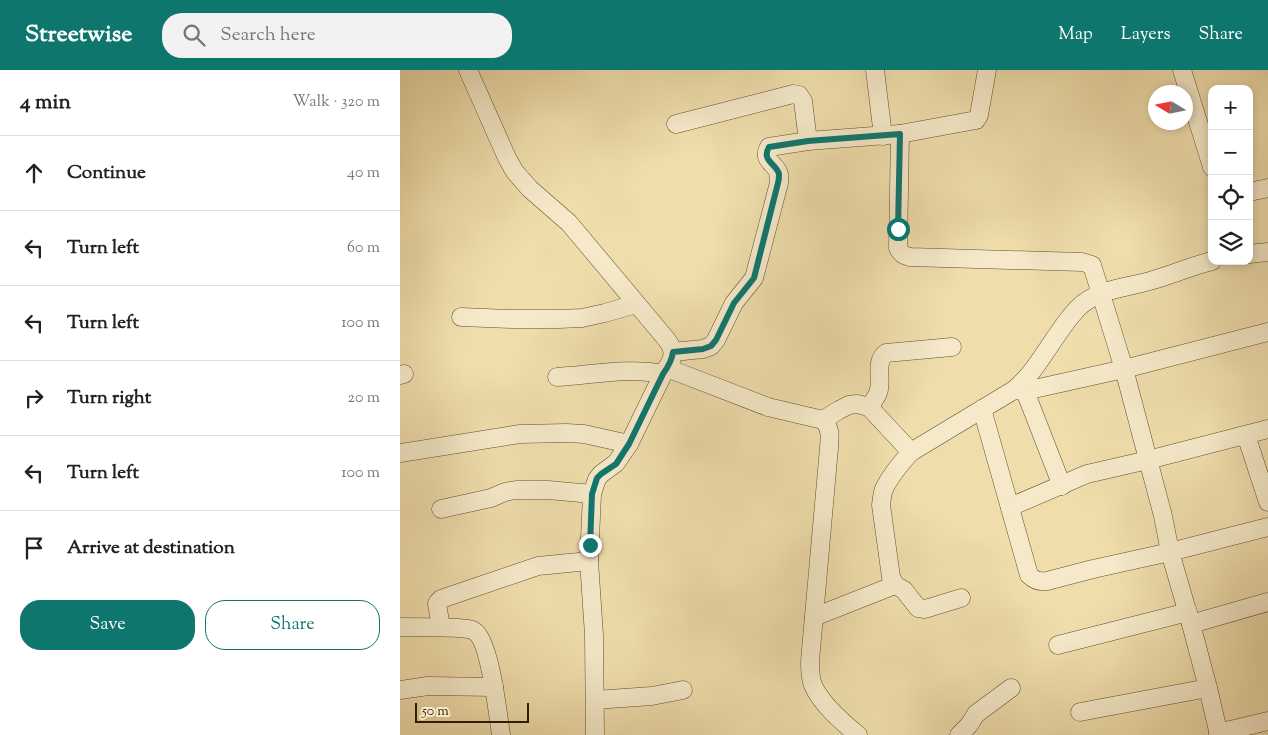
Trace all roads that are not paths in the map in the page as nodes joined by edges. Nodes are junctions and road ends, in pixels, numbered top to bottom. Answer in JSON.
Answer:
{"nodes":[{"id":1,"x":468,"y":70,"type":"edge"},
{"id":2,"x":875,"y":70,"type":"edge"},
{"id":3,"x":987,"y":70,"type":"edge"},
{"id":4,"x":1182,"y":70,"type":"edge"},
{"id":5,"x":676,"y":124,"type":"dead end"},
{"id":6,"x":892,"y":135,"type":"junction"},
{"id":7,"x":808,"y":141,"type":"junction"},
{"id":8,"x":1208,"y":154,"type":"edge"},
{"id":9,"x":1268,"y":188,"type":"edge"},
{"id":10,"x":1253,"y":191,"type":"edge"},
{"id":11,"x":1268,"y":252,"type":"edge"},
{"id":12,"x":1253,"y":254,"type":"edge"},
{"id":13,"x":1208,"y":262,"type":"edge"},
{"id":14,"x":1101,"y":293,"type":"junction"},
{"id":15,"x":636,"y":304,"type":"junction"},
{"id":16,"x":461,"y":317,"type":"dead end"},
{"id":17,"x":1268,"y":332,"type":"edge"},
{"id":18,"x":952,"y":347,"type":"dead end"},
{"id":19,"x":668,"y":365,"type":"junction"},
{"id":20,"x":1124,"y":369,"type":"junction"},
{"id":21,"x":558,"y":378,"type":"dead end"},
{"id":22,"x":1020,"y":390,"type":"junction"},
{"id":23,"x":869,"y":407,"type":"junction"},
{"id":24,"x":982,"y":409,"type":"junction"},
{"id":25,"x":823,"y":420,"type":"junction"},
{"id":26,"x":1268,"y":429,"type":"edge"},
{"id":27,"x":1246,"y":435,"type":"junction"},
{"id":28,"x":629,"y":444,"type":"junction"},
{"id":29,"x":911,"y":452,"type":"junction"},
{"id":30,"x":400,"y":453,"type":"edge"},
{"id":31,"x":1148,"y":460,"type":"junction"},
{"id":32,"x":1062,"y":486,"type":"junction"},
{"id":33,"x":592,"y":494,"type":"junction"},
{"id":34,"x":1268,"y":502,"type":"edge"},
{"id":35,"x":1010,"y":507,"type":"junction"},
{"id":36,"x":441,"y":509,"type":"dead end"},
{"id":37,"x":1268,"y":527,"type":"edge"},
{"id":38,"x":1170,"y":552,"type":"junction"},
{"id":39,"x":589,"y":562,"type":"junction"},
{"id":40,"x":895,"y":585,"type":"junction"},
{"id":41,"x":961,"y":598,"type":"dead end"},
{"id":42,"x":1268,"y":602,"type":"edge"},
{"id":43,"x":814,"y":617,"type":"junction"},
{"id":44,"x":1189,"y":618,"type":"junction"},
{"id":45,"x":400,"y":627,"type":"edge"},
{"id":46,"x":442,"y":627,"type":"junction"},
{"id":47,"x":1058,"y":645,"type":"dead end"},
{"id":48,"x":494,"y":687,"type":"junction"},
{"id":49,"x":1012,"y":688,"type":"dead end"},
{"id":50,"x":1208,"y":688,"type":"junction"},
{"id":51,"x":400,"y":690,"type":"edge"},
{"id":52,"x":683,"y":690,"type":"dead end"},
{"id":53,"x":595,"y":700,"type":"junction"},
{"id":54,"x":1080,"y":712,"type":"dead end"},
{"id":55,"x":1268,"y":722,"type":"edge"},
{"id":56,"x":1218,"y":734,"type":"edge"},
{"id":57,"x":501,"y":735,"type":"edge"},
{"id":58,"x":594,"y":735,"type":"edge"},
{"id":59,"x":858,"y":735,"type":"edge"},
{"id":60,"x":959,"y":735,"type":"edge"}],
"edges":[{"from":1,"to":15,"type":"street"},
{"from":2,"to":6,"type":"street"},
{"from":3,"to":6,"type":"street"},
{"from":4,"to":8,"type":"street"},
{"from":5,"to":7,"type":"street"},
{"from":6,"to":7,"type":"street"},
{"from":6,"to":14,"type":"street"},
{"from":7,"to":19,"type":"street"},
{"from":9,"to":10,"type":"street"},
{"from":11,"to":12,"type":"street"},
{"from":13,"to":14,"type":"street"},
{"from":14,"to":20,"type":"street"},
{"from":14,"to":22,"type":"street"},
{"from":15,"to":16,"type":"street"},
{"from":15,"to":19,"type":"street"},
{"from":17,"to":20,"type":"street"},
{"from":18,"to":23,"type":"street"},
{"from":19,"to":21,"type":"street"},
{"from":19,"to":25,"type":"street"},
{"from":19,"to":28,"type":"street"},
{"from":20,"to":22,"type":"street"},
{"from":20,"to":31,"type":"street"},
{"from":22,"to":24,"type":"street"},
{"from":22,"to":32,"type":"street"},
{"from":23,"to":25,"type":"street"},
{"from":23,"to":29,"type":"street"},
{"from":24,"to":29,"type":"street"},
{"from":24,"to":35,"type":"street"},
{"from":25,"to":43,"type":"street"},
{"from":26,"to":27,"type":"street"},
{"from":27,"to":31,"type":"street"},
{"from":27,"to":34,"type":"street"},
{"from":28,"to":30,"type":"street"},
{"from":28,"to":33,"type":"street"},
{"from":29,"to":40,"type":"street"},
{"from":31,"to":32,"type":"street"},
{"from":31,"to":38,"type":"street"},
{"from":32,"to":35,"type":"street"},
{"from":33,"to":36,"type":"street"},
{"from":33,"to":39,"type":"street"},
{"from":35,"to":38,"type":"street"},
{"from":37,"to":38,"type":"street"},
{"from":38,"to":44,"type":"street"},
{"from":39,"to":46,"type":"street"},
{"from":39,"to":53,"type":"street"},
{"from":40,"to":41,"type":"street"},
{"from":40,"to":43,"type":"street"},
{"from":42,"to":44,"type":"street"},
{"from":43,"to":59,"type":"street"},
{"from":44,"to":47,"type":"street"},
{"from":44,"to":50,"type":"street"},
{"from":45,"to":46,"type":"street"},
{"from":46,"to":48,"type":"street"},
{"from":48,"to":51,"type":"street"},
{"from":48,"to":57,"type":"street"},
{"from":49,"to":60,"type":"street"},
{"from":50,"to":54,"type":"street"},
{"from":50,"to":56,"type":"street"},
{"from":52,"to":53,"type":"street"},
{"from":53,"to":58,"type":"street"},
{"from":55,"to":56,"type":"street"}]}
